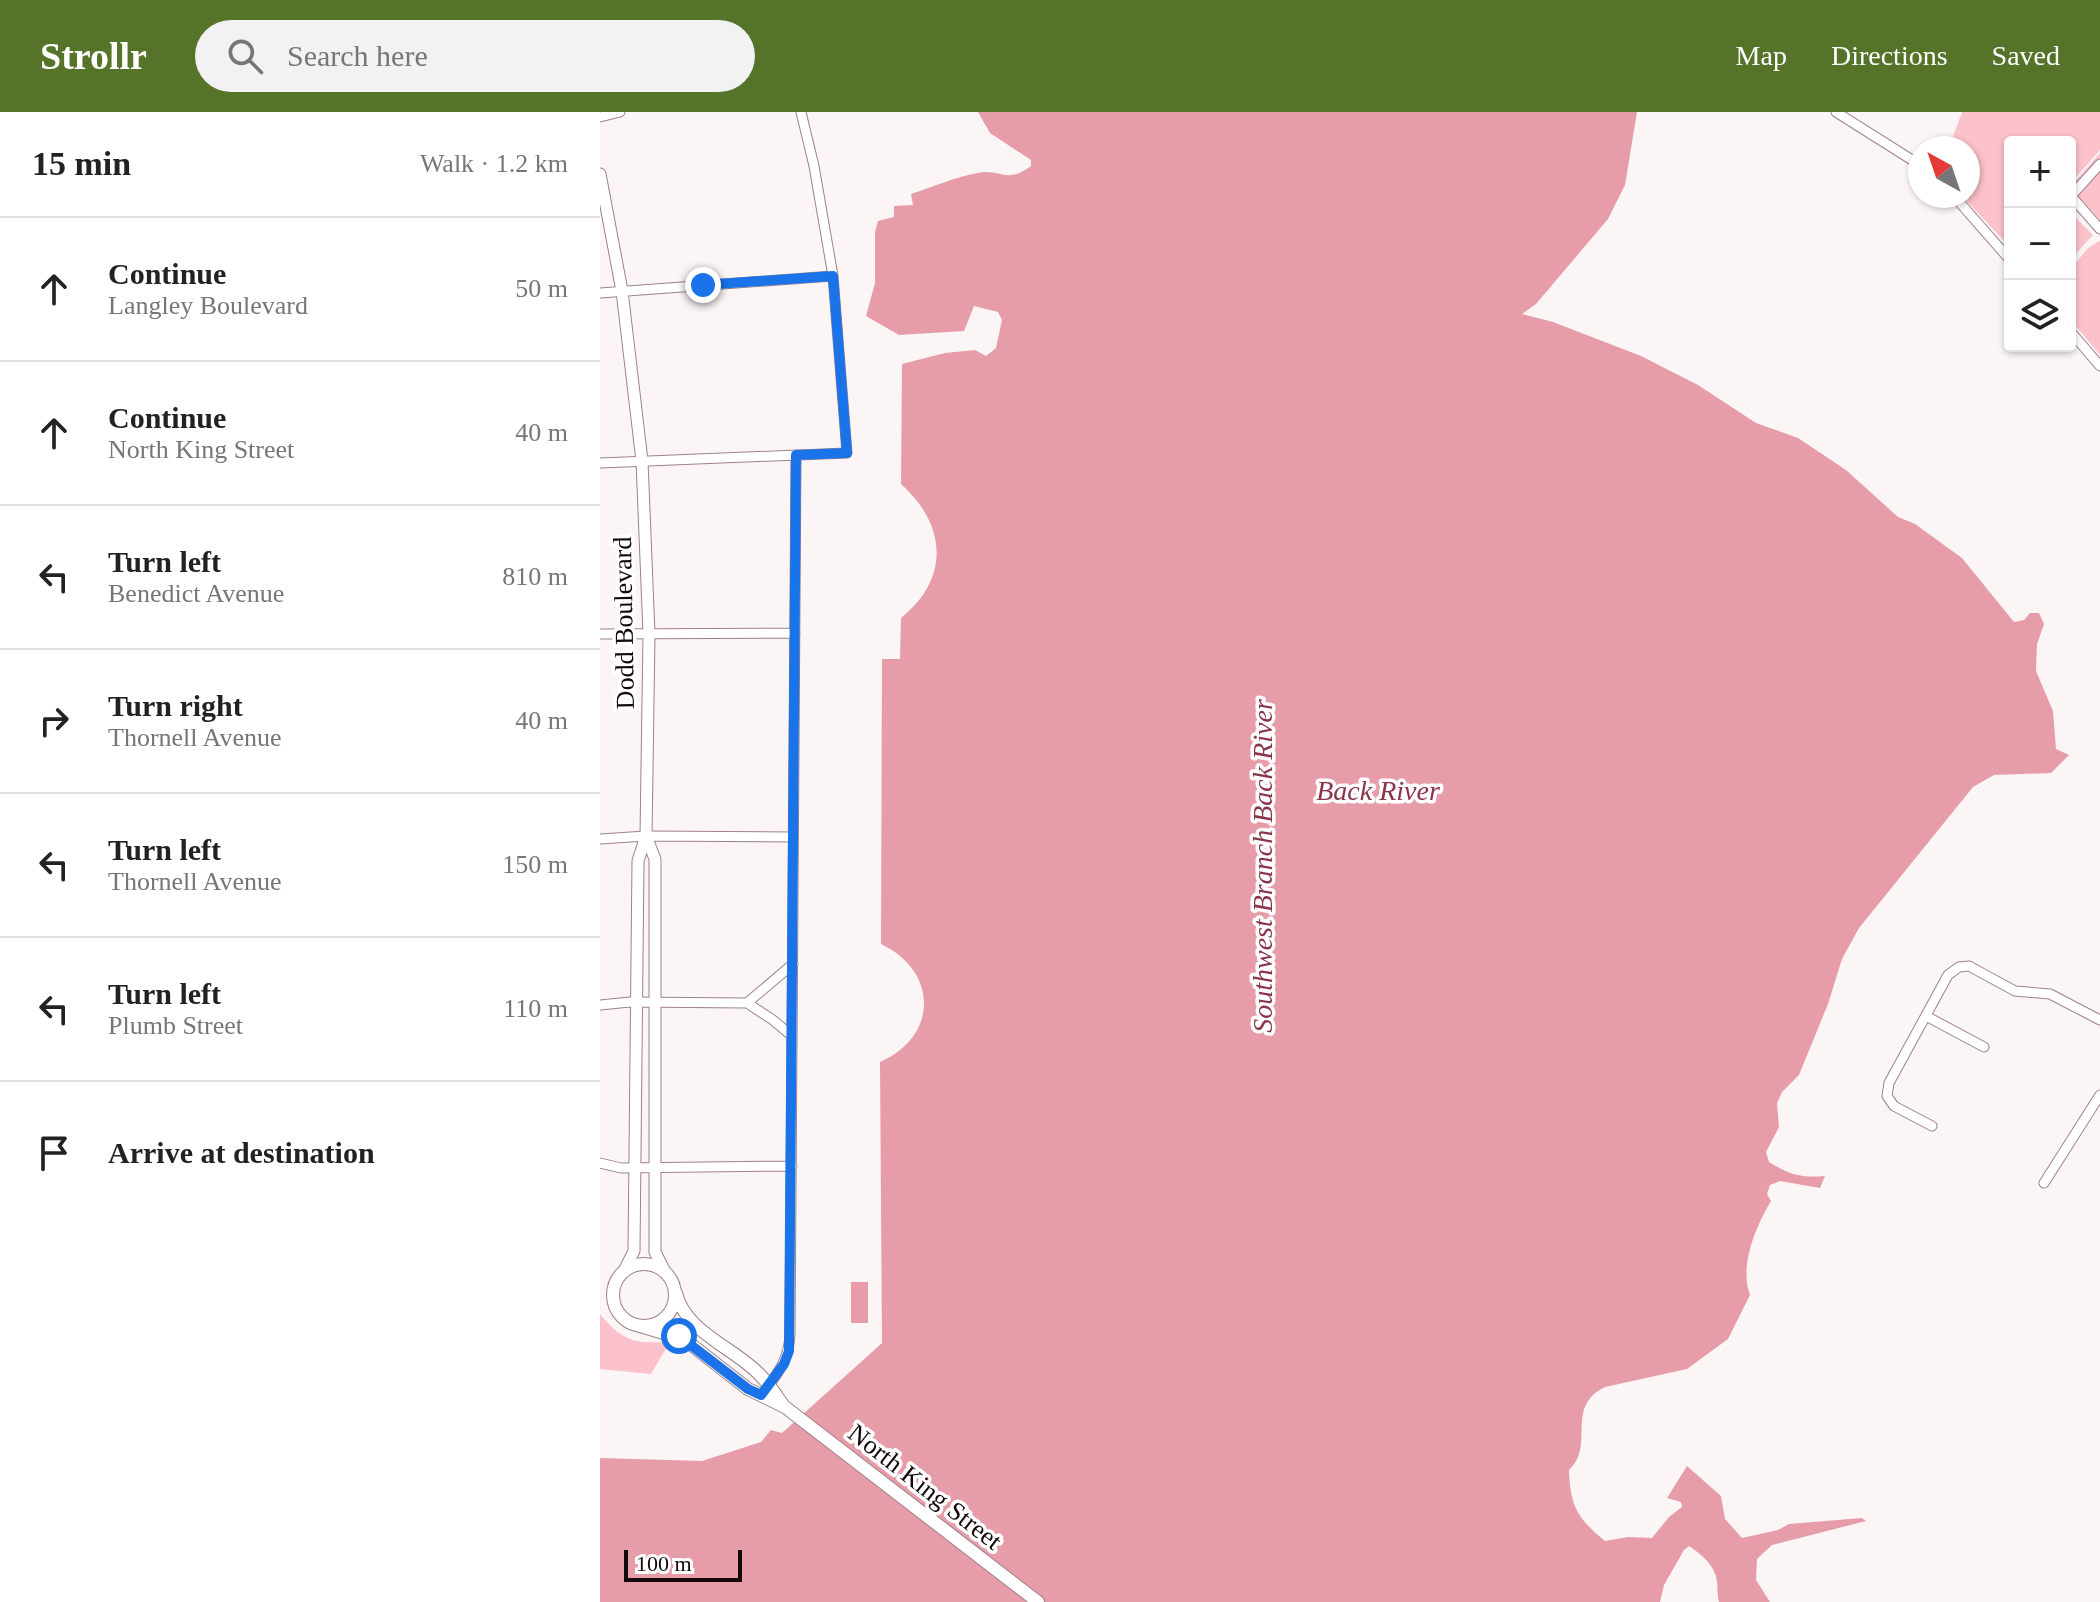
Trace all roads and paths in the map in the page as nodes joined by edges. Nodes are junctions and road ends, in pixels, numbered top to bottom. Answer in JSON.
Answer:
{"nodes":[{"id":1,"x":620,"y":112,"type":"edge"},
{"id":2,"x":801,"y":112,"type":"edge"},
{"id":3,"x":1836,"y":112,"type":"edge"},
{"id":4,"x":600,"y":117,"type":"edge"},
{"id":5,"x":1908,"y":157,"type":"edge"},
{"id":6,"x":2100,"y":164,"type":"edge"},
{"id":7,"x":600,"y":174,"type":"edge"},
{"id":8,"x":2076,"y":190,"type":"edge"},
{"id":9,"x":2076,"y":203,"type":"edge"},
{"id":10,"x":1964,"y":208,"type":"edge"},
{"id":11,"x":2100,"y":229,"type":"edge"},
{"id":12,"x":2004,"y":253,"type":"edge"},
{"id":13,"x":833,"y":276,"type":"junction"},
{"id":14,"x":622,"y":291,"type":"junction"},
{"id":15,"x":600,"y":293,"type":"edge"},
{"id":16,"x":2076,"y":338,"type":"edge"},
{"id":17,"x":2100,"y":366,"type":"edge"},
{"id":18,"x":796,"y":455,"type":"junction"},
{"id":19,"x":642,"y":461,"type":"junction"},
{"id":20,"x":600,"y":463,"type":"edge"},
{"id":21,"x":795,"y":633,"type":"junction"},
{"id":22,"x":600,"y":634,"type":"edge"},
{"id":23,"x":649,"y":634,"type":"junction"},
{"id":24,"x":646,"y":836,"type":"junction"},
{"id":25,"x":793,"y":837,"type":"junction"},
{"id":26,"x":600,"y":839,"type":"edge"},
{"id":27,"x":793,"y":964,"type":"junction"},
{"id":28,"x":636,"y":1002,"type":"junction"},
{"id":29,"x":655,"y":1002,"type":"junction"},
{"id":30,"x":747,"y":1003,"type":"junction"},
{"id":31,"x":600,"y":1005,"type":"edge"},
{"id":32,"x":1926,"y":1016,"type":"junction"},
{"id":33,"x":2100,"y":1020,"type":"edge"},
{"id":34,"x":792,"y":1036,"type":"junction"},
{"id":35,"x":1984,"y":1047,"type":"dead end"},
{"id":36,"x":2100,"y":1095,"type":"edge"},
{"id":37,"x":1932,"y":1126,"type":"dead end"},
{"id":38,"x":605,"y":1165,"type":"edge"},
{"id":39,"x":792,"y":1166,"type":"junction"},
{"id":40,"x":654,"y":1167,"type":"junction"},
{"id":41,"x":635,"y":1168,"type":"junction"},
{"id":42,"x":600,"y":1173,"type":"edge"},
{"id":43,"x":2044,"y":1183,"type":"dead end"},
{"id":44,"x":624,"y":1271,"type":"junction"},
{"id":45,"x":665,"y":1272,"type":"junction"},
{"id":46,"x":615,"y":1283,"type":"junction"},
{"id":47,"x":600,"y":1284,"type":"edge"},
{"id":48,"x":675,"y":1291,"type":"junction"},
{"id":49,"x":600,"y":1302,"type":"edge"},
{"id":50,"x":619,"y":1313,"type":"junction"},
{"id":51,"x":640,"y":1326,"type":"junction"},
{"id":52,"x":765,"y":1390,"type":"junction"},
{"id":53,"x":1038,"y":1602,"type":"edge"}],
"edges":[{"from":1,"to":4,"type":"street"},
{"from":2,"to":13,"type":"street"},
{"from":3,"to":5,"type":"street"},
{"from":6,"to":8,"type":"street"},
{"from":7,"to":14,"type":"street","name":"Dodd Boulevard"},
{"from":9,"to":11,"type":"street"},
{"from":10,"to":12,"type":"street"},
{"from":13,"to":14,"type":"street"},
{"from":13,"to":18,"type":"street"},
{"from":14,"to":15,"type":"street"},
{"from":14,"to":19,"type":"street","name":"Dodd Boulevard"},
{"from":16,"to":17,"type":"street"},
{"from":18,"to":19,"type":"street"},
{"from":18,"to":21,"type":"street"},
{"from":19,"to":20,"type":"street"},
{"from":19,"to":23,"type":"street","name":"Dodd Boulevard"},
{"from":21,"to":23,"type":"street"},
{"from":21,"to":25,"type":"street"},
{"from":22,"to":23,"type":"street"},
{"from":23,"to":24,"type":"street","name":"Dodd Boulevard"},
{"from":24,"to":25,"type":"street"},
{"from":24,"to":26,"type":"street"},
{"from":24,"to":28,"type":"street","name":"Dodd Boulevard"},
{"from":24,"to":29,"type":"street","name":"Dodd Boulevard"},
{"from":25,"to":27,"type":"street"},
{"from":27,"to":30,"type":"street"},
{"from":27,"to":34,"type":"street"},
{"from":28,"to":29,"type":"street"},
{"from":28,"to":31,"type":"street"},
{"from":28,"to":41,"type":"street","name":"Dodd Boulevard"},
{"from":29,"to":30,"type":"street"},
{"from":29,"to":40,"type":"street","name":"Dodd Boulevard"},
{"from":30,"to":34,"type":"street"},
{"from":32,"to":33,"type":"street"},
{"from":32,"to":35,"type":"street"},
{"from":32,"to":37,"type":"street"},
{"from":34,"to":39,"type":"street"},
{"from":36,"to":43,"type":"street"},
{"from":38,"to":41,"type":"street"},
{"from":38,"to":42,"type":"street"},
{"from":39,"to":40,"type":"street"},
{"from":39,"to":52,"type":"street"},
{"from":40,"to":41,"type":"street"},
{"from":40,"to":45,"type":"street","name":"Dodd Boulevard"},
{"from":41,"to":44,"type":"street","name":"Dodd Boulevard"},
{"from":44,"to":45,"type":"main road"},
{"from":44,"to":46,"type":"main road"},
{"from":45,"to":48,"type":"main road"},
{"from":46,"to":47,"type":"main road"},
{"from":46,"to":50,"type":"main road"},
{"from":48,"to":51,"type":"main road"},
{"from":48,"to":52,"type":"main road","name":"North King Street"},
{"from":49,"to":50,"type":"main road"},
{"from":50,"to":51,"type":"main road"},
{"from":51,"to":52,"type":"main road","name":"North King Street"},
{"from":52,"to":53,"type":"main road","name":"North King Street"}]}
